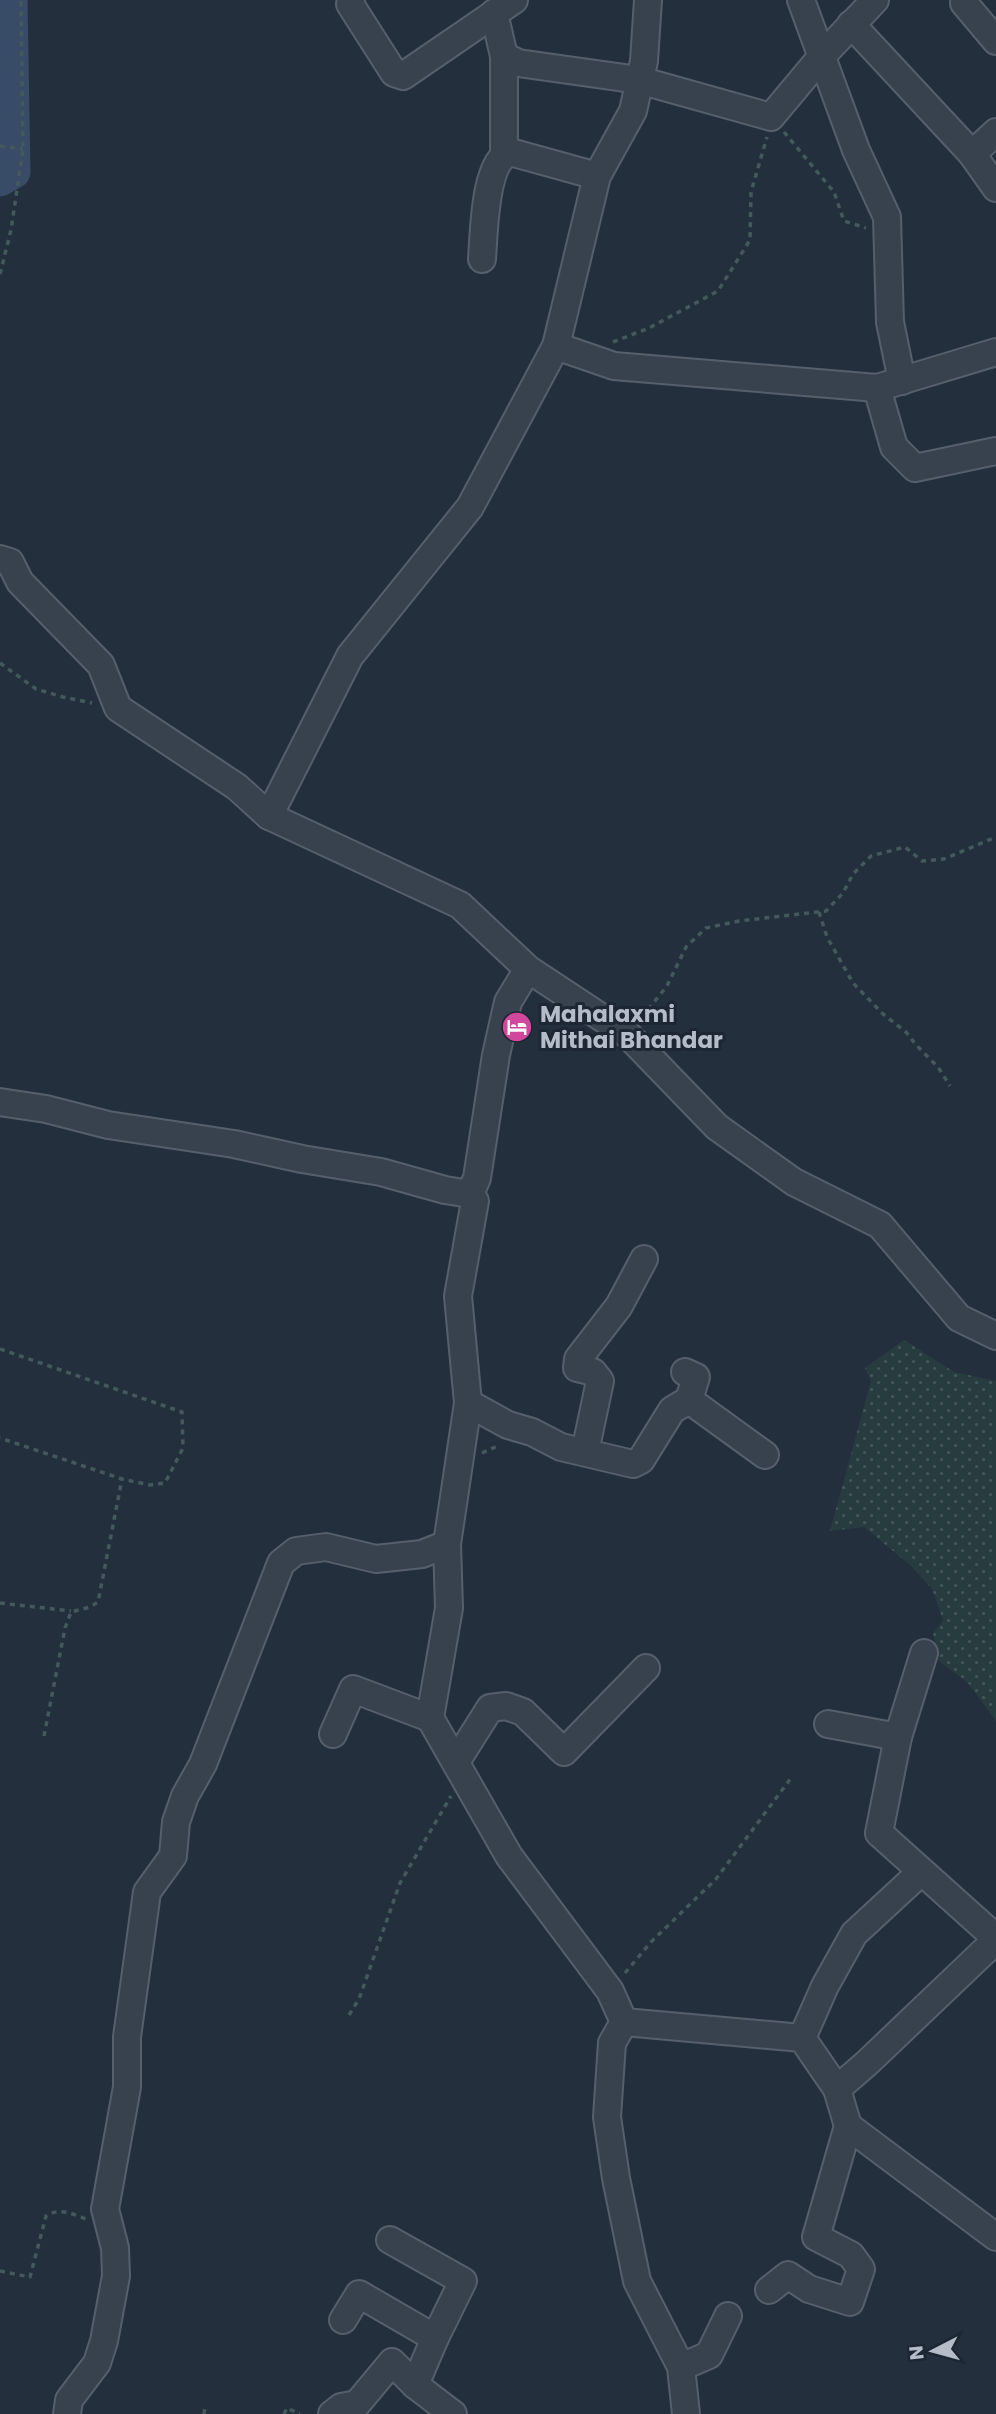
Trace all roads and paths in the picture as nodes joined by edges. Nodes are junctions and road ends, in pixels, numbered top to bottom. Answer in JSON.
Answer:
{"nodes":[{"id":1,"x":21,"y":0,"type":"edge"},
{"id":2,"x":351,"y":0,"type":"edge"},
{"id":3,"x":648,"y":0,"type":"edge"},
{"id":4,"x":801,"y":0,"type":"edge"},
{"id":5,"x":875,"y":0,"type":"edge"},
{"id":6,"x":964,"y":1,"type":"edge"},
{"id":7,"x":504,"y":7,"type":"edge"},
{"id":8,"x":851,"y":24,"type":"junction"},
{"id":9,"x":996,"y":41,"type":"edge"},
{"id":10,"x":504,"y":56,"type":"junction"},
{"id":11,"x":822,"y":56,"type":"junction"},
{"id":12,"x":639,"y":80,"type":"junction"},
{"id":13,"x":771,"y":117,"type":"junction"},
{"id":14,"x":996,"y":132,"type":"edge"},
{"id":15,"x":0,"y":146,"type":"edge"},
{"id":16,"x":23,"y":149,"type":"junction"},
{"id":17,"x":504,"y":154,"type":"junction"},
{"id":18,"x":972,"y":154,"type":"junction"},
{"id":19,"x":597,"y":176,"type":"junction"},
{"id":20,"x":996,"y":188,"type":"edge"},
{"id":21,"x":888,"y":253,"type":"junction"},
{"id":22,"x":482,"y":259,"type":"dead end"},
{"id":23,"x":0,"y":274,"type":"edge"},
{"id":24,"x":611,"y":343,"type":"dead end"},
{"id":25,"x":556,"y":346,"type":"junction"},
{"id":26,"x":996,"y":352,"type":"edge"},
{"id":27,"x":902,"y":382,"type":"junction"},
{"id":28,"x":877,"y":388,"type":"junction"},
{"id":29,"x":996,"y":451,"type":"edge"},
{"id":30,"x":0,"y":559,"type":"edge"},
{"id":31,"x":0,"y":663,"type":"edge"},
{"id":32,"x":118,"y":708,"type":"junction"},
{"id":33,"x":269,"y":816,"type":"junction"},
{"id":34,"x":996,"y":837,"type":"edge"},
{"id":35,"x":819,"y":912,"type":"dead end"},
{"id":36,"x":528,"y":969,"type":"junction"},
{"id":37,"x":628,"y":1035,"type":"junction"},
{"id":38,"x":950,"y":1087,"type":"dead end"},
{"id":39,"x":0,"y":1102,"type":"edge"},
{"id":40,"x":470,"y":1194,"type":"junction"},
{"id":41,"x":645,"y":1259,"type":"dead end"},
{"id":42,"x":996,"y":1336,"type":"edge"},
{"id":43,"x":0,"y":1349,"type":"edge"},
{"id":44,"x":685,"y":1372,"type":"dead end"},
{"id":45,"x":689,"y":1400,"type":"junction"},
{"id":46,"x":468,"y":1403,"type":"junction"},
{"id":47,"x":532,"y":1433,"type":"junction"},
{"id":48,"x":0,"y":1437,"type":"edge"},
{"id":49,"x":585,"y":1452,"type":"junction"},
{"id":50,"x":765,"y":1455,"type":"dead end"},
{"id":51,"x":459,"y":1458,"type":"junction"},
{"id":52,"x":122,"y":1479,"type":"junction"},
{"id":53,"x":447,"y":1544,"type":"junction"},
{"id":54,"x":0,"y":1602,"type":"edge"},
{"id":55,"x":71,"y":1612,"type":"junction"},
{"id":56,"x":924,"y":1653,"type":"dead end"},
{"id":57,"x":646,"y":1668,"type":"dead end"},
{"id":58,"x":430,"y":1718,"type":"junction"},
{"id":59,"x":828,"y":1724,"type":"dead end"},
{"id":60,"x":333,"y":1734,"type":"dead end"},
{"id":61,"x":44,"y":1736,"type":"dead end"},
{"id":62,"x":898,"y":1737,"type":"junction"},
{"id":63,"x":461,"y":1770,"type":"junction"},
{"id":64,"x":791,"y":1778,"type":"dead end"},
{"id":65,"x":921,"y":1872,"type":"junction"},
{"id":66,"x":996,"y":1939,"type":"edge"},
{"id":67,"x":610,"y":1991,"type":"junction"},
{"id":68,"x":349,"y":2015,"type":"dead end"},
{"id":69,"x":624,"y":2022,"type":"junction"},
{"id":70,"x":802,"y":2038,"type":"junction"},
{"id":71,"x":837,"y":2089,"type":"junction"},
{"id":72,"x":848,"y":2126,"type":"junction"},
{"id":73,"x":92,"y":2221,"type":"dead end"},
{"id":74,"x":996,"y":2237,"type":"edge"},
{"id":75,"x":390,"y":2240,"type":"dead end"},
{"id":76,"x":0,"y":2271,"type":"edge"},
{"id":77,"x":768,"y":2290,"type":"dead end"},
{"id":78,"x":728,"y":2316,"type":"dead end"},
{"id":79,"x":343,"y":2320,"type":"dead end"},
{"id":80,"x":435,"y":2338,"type":"junction"},
{"id":81,"x":681,"y":2367,"type":"junction"},
{"id":82,"x":415,"y":2385,"type":"junction"},
{"id":83,"x":205,"y":2406,"type":"dead end"},
{"id":84,"x":67,"y":2414,"type":"edge"},
{"id":85,"x":204,"y":2414,"type":"edge"},
{"id":86,"x":284,"y":2414,"type":"edge"},
{"id":87,"x":300,"y":2414,"type":"edge"},
{"id":88,"x":332,"y":2414,"type":"edge"},
{"id":89,"x":453,"y":2414,"type":"edge"},
{"id":90,"x":686,"y":2414,"type":"edge"}],
"edges":[{"from":1,"to":16,"type":"path"},
{"from":2,"to":7,"type":"street"},
{"from":3,"to":12,"type":"street"},
{"from":4,"to":11,"type":"street"},
{"from":5,"to":8,"type":"street"},
{"from":6,"to":9,"type":"street"},
{"from":7,"to":10,"type":"street"},
{"from":8,"to":11,"type":"street"},
{"from":8,"to":18,"type":"street"},
{"from":10,"to":12,"type":"street"},
{"from":10,"to":17,"type":"street"},
{"from":11,"to":13,"type":"street"},
{"from":11,"to":21,"type":"street"},
{"from":12,"to":13,"type":"street"},
{"from":12,"to":19,"type":"street"},
{"from":13,"to":21,"type":"path"},
{"from":13,"to":24,"type":"path"},
{"from":14,"to":18,"type":"street"},
{"from":15,"to":16,"type":"path"},
{"from":16,"to":23,"type":"path"},
{"from":17,"to":19,"type":"street"},
{"from":17,"to":22,"type":"street"},
{"from":18,"to":20,"type":"street"},
{"from":19,"to":25,"type":"street"},
{"from":21,"to":27,"type":"street"},
{"from":25,"to":28,"type":"street"},
{"from":25,"to":33,"type":"street"},
{"from":26,"to":27,"type":"street"},
{"from":27,"to":28,"type":"street"},
{"from":28,"to":29,"type":"street"},
{"from":30,"to":32,"type":"street"},
{"from":31,"to":32,"type":"path"},
{"from":32,"to":33,"type":"street"},
{"from":33,"to":36,"type":"street"},
{"from":34,"to":37,"type":"path"},
{"from":35,"to":38,"type":"path"},
{"from":36,"to":37,"type":"street"},
{"from":36,"to":40,"type":"street"},
{"from":37,"to":42,"type":"street"},
{"from":39,"to":40,"type":"street"},
{"from":40,"to":46,"type":"street"},
{"from":41,"to":49,"type":"street"},
{"from":43,"to":52,"type":"path"},
{"from":44,"to":45,"type":"street"},
{"from":45,"to":49,"type":"street"},
{"from":45,"to":50,"type":"street"},
{"from":46,"to":47,"type":"street"},
{"from":46,"to":51,"type":"street"},
{"from":47,"to":49,"type":"street"},
{"from":47,"to":51,"type":"path"},
{"from":48,"to":52,"type":"path"},
{"from":51,"to":53,"type":"street"},
{"from":52,"to":55,"type":"path"},
{"from":53,"to":58,"type":"street"},
{"from":53,"to":84,"type":"street"},
{"from":54,"to":55,"type":"path"},
{"from":55,"to":61,"type":"path"},
{"from":56,"to":62,"type":"street"},
{"from":57,"to":63,"type":"street"},
{"from":58,"to":60,"type":"street"},
{"from":58,"to":63,"type":"street"},
{"from":59,"to":62,"type":"street"},
{"from":62,"to":65,"type":"street"},
{"from":63,"to":67,"type":"street"},
{"from":63,"to":68,"type":"path"},
{"from":64,"to":67,"type":"path"},
{"from":65,"to":66,"type":"street"},
{"from":65,"to":70,"type":"street"},
{"from":66,"to":71,"type":"street"},
{"from":67,"to":69,"type":"street"},
{"from":69,"to":70,"type":"street"},
{"from":69,"to":81,"type":"street"},
{"from":70,"to":71,"type":"street"},
{"from":71,"to":72,"type":"street"},
{"from":72,"to":74,"type":"street"},
{"from":72,"to":77,"type":"street"},
{"from":73,"to":76,"type":"path"},
{"from":75,"to":80,"type":"street"},
{"from":78,"to":81,"type":"street"},
{"from":79,"to":80,"type":"street"},
{"from":80,"to":82,"type":"street"},
{"from":81,"to":90,"type":"street"},
{"from":82,"to":88,"type":"street"},
{"from":82,"to":89,"type":"street"},
{"from":83,"to":85,"type":"path"},
{"from":86,"to":87,"type":"path"}]}
